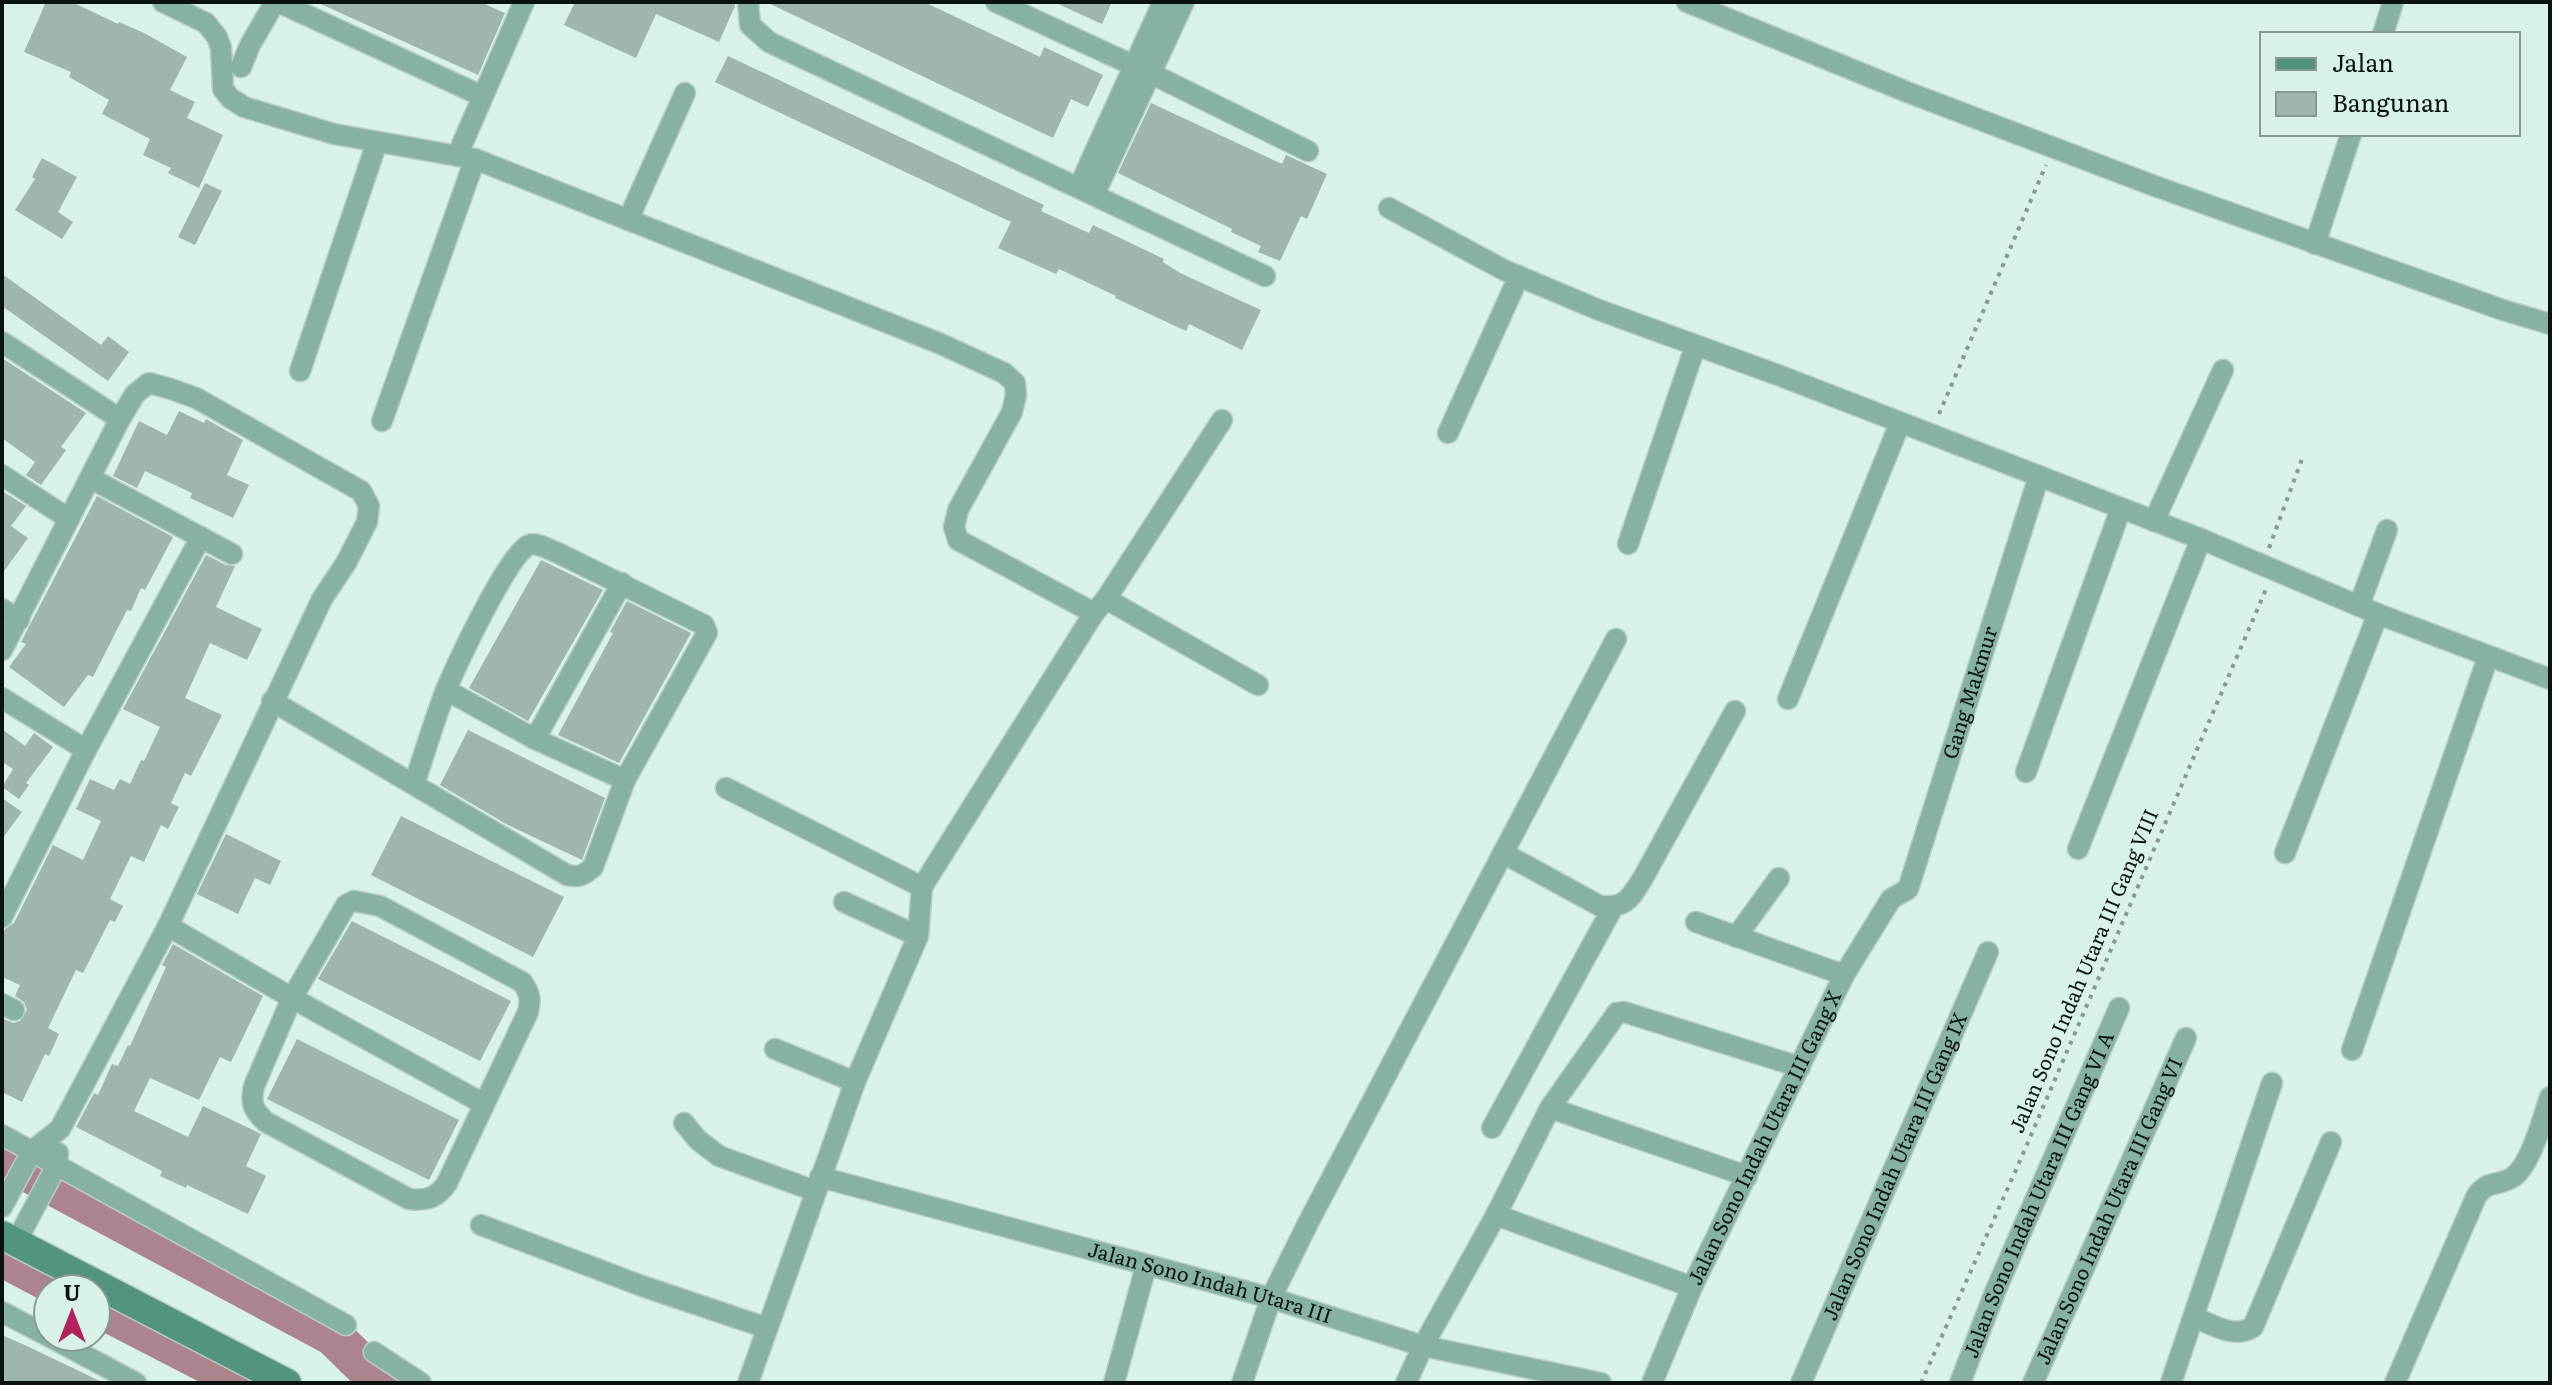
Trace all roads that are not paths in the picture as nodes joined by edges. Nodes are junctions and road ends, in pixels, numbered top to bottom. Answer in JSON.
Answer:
{"nodes":[{"id":1,"x":163,"y":2,"type":"edge"},
{"id":2,"x":277,"y":2,"type":"edge"},
{"id":3,"x":524,"y":2,"type":"edge"},
{"id":4,"x":748,"y":2,"type":"edge"},
{"id":5,"x":996,"y":2,"type":"edge"},
{"id":6,"x":1163,"y":2,"type":"edge"},
{"id":7,"x":1184,"y":2,"type":"edge"},
{"id":8,"x":1687,"y":2,"type":"edge"},
{"id":9,"x":2393,"y":2,"type":"edge"},
{"id":10,"x":2384,"y":32,"type":"edge"},
{"id":11,"x":241,"y":67,"type":"dead end"},
{"id":12,"x":1143,"y":71,"type":"junction"},
{"id":13,"x":685,"y":93,"type":"dead end"},
{"id":14,"x":482,"y":96,"type":"junction"},
{"id":15,"x":2350,"y":136,"type":"edge"},
{"id":16,"x":377,"y":142,"type":"junction"},
{"id":17,"x":1308,"y":151,"type":"dead end"},
{"id":18,"x":466,"y":157,"type":"junction"},
{"id":19,"x":1086,"y":191,"type":"junction"},
{"id":20,"x":1389,"y":208,"type":"dead end"},
{"id":21,"x":628,"y":220,"type":"junction"},
{"id":22,"x":2315,"y":244,"type":"junction"},
{"id":23,"x":1265,"y":276,"type":"dead end"},
{"id":24,"x":1519,"y":276,"type":"junction"},
{"id":25,"x":2550,"y":324,"type":"edge"},
{"id":26,"x":2,"y":342,"type":"edge"},
{"id":27,"x":1695,"y":347,"type":"junction"},
{"id":28,"x":2223,"y":370,"type":"dead end"},
{"id":29,"x":300,"y":371,"type":"dead end"},
{"id":30,"x":120,"y":419,"type":"junction"},
{"id":31,"x":1222,"y":420,"type":"dead end"},
{"id":32,"x":382,"y":421,"type":"dead end"},
{"id":33,"x":1900,"y":423,"type":"junction"},
{"id":34,"x":1448,"y":433,"type":"dead end"},
{"id":35,"x":2,"y":475,"type":"edge"},
{"id":36,"x":2039,"y":476,"type":"junction"},
{"id":37,"x":90,"y":478,"type":"junction"},
{"id":38,"x":2121,"y":508,"type":"junction"},
{"id":39,"x":69,"y":519,"type":"junction"},
{"id":40,"x":2154,"y":521,"type":"junction"},
{"id":41,"x":2387,"y":530,"type":"dead end"},
{"id":42,"x":201,"y":537,"type":"junction"},
{"id":43,"x":2201,"y":539,"type":"junction"},
{"id":44,"x":1628,"y":544,"type":"dead end"},
{"id":45,"x":232,"y":554,"type":"dead end"},
{"id":46,"x":622,"y":583,"type":"junction"},
{"id":47,"x":1100,"y":606,"type":"junction"},
{"id":48,"x":2368,"y":610,"type":"junction"},
{"id":49,"x":10,"y":614,"type":"edge"},
{"id":50,"x":1616,"y":639,"type":"dead end"},
{"id":51,"x":2,"y":650,"type":"edge"},
{"id":52,"x":2488,"y":657,"type":"junction"},
{"id":53,"x":2550,"y":679,"type":"edge"},
{"id":54,"x":1258,"y":685,"type":"dead end"},
{"id":55,"x":446,"y":690,"type":"junction"},
{"id":56,"x":2,"y":698,"type":"edge"},
{"id":57,"x":1788,"y":699,"type":"dead end"},
{"id":58,"x":272,"y":701,"type":"junction"},
{"id":59,"x":1735,"y":711,"type":"dead end"},
{"id":60,"x":535,"y":739,"type":"junction"},
{"id":61,"x":86,"y":750,"type":"junction"},
{"id":62,"x":2026,"y":772,"type":"dead end"},
{"id":63,"x":625,"y":780,"type":"junction"},
{"id":64,"x":414,"y":784,"type":"junction"},
{"id":65,"x":726,"y":788,"type":"dead end"},
{"id":66,"x":2078,"y":849,"type":"dead end"},
{"id":67,"x":1503,"y":853,"type":"junction"},
{"id":68,"x":2285,"y":853,"type":"dead end"},
{"id":69,"x":1779,"y":878,"type":"dead end"},
{"id":70,"x":922,"y":887,"type":"junction"},
{"id":71,"x":1891,"y":899,"type":"joint"},
{"id":72,"x":844,"y":902,"type":"dead end"},
{"id":73,"x":1613,"y":907,"type":"junction"},
{"id":74,"x":2,"y":917,"type":"edge"},
{"id":75,"x":1696,"y":922,"type":"dead end"},
{"id":76,"x":168,"y":926,"type":"junction"},
{"id":77,"x":918,"y":936,"type":"junction"},
{"id":78,"x":1736,"y":937,"type":"junction"},
{"id":79,"x":1988,"y":952,"type":"dead end"},
{"id":80,"x":1844,"y":975,"type":"junction"},
{"id":81,"x":292,"y":998,"type":"junction"},
{"id":82,"x":2119,"y":1008,"type":"dead end"},
{"id":83,"x":2186,"y":1038,"type":"dead end"},
{"id":84,"x":775,"y":1049,"type":"dead end"},
{"id":85,"x":2352,"y":1050,"type":"dead end"},
{"id":86,"x":1800,"y":1067,"type":"junction"},
{"id":87,"x":855,"y":1082,"type":"junction"},
{"id":88,"x":2272,"y":1083,"type":"dead end"},
{"id":89,"x":2550,"y":1097,"type":"edge"},
{"id":90,"x":484,"y":1104,"type":"junction"},
{"id":91,"x":1550,"y":1108,"type":"junction"},
{"id":92,"x":684,"y":1123,"type":"dead end"},
{"id":93,"x":1492,"y":1128,"type":"dead end"},
{"id":94,"x":60,"y":1129,"type":"junction"},
{"id":95,"x":2,"y":1135,"type":"edge"},
{"id":96,"x":2331,"y":1142,"type":"dead end"},
{"id":97,"x":28,"y":1159,"type":"junction"},
{"id":98,"x":53,"y":1172,"type":"junction"},
{"id":99,"x":1747,"y":1176,"type":"junction"},
{"id":100,"x":818,"y":1184,"type":"junction"},
{"id":101,"x":2,"y":1207,"type":"edge"},
{"id":102,"x":1496,"y":1215,"type":"junction"},
{"id":103,"x":481,"y":1225,"type":"dead end"},
{"id":104,"x":14,"y":1235,"type":"edge"},
{"id":105,"x":1146,"y":1266,"type":"junction"},
{"id":106,"x":1692,"y":1287,"type":"junction"},
{"id":107,"x":1271,"y":1298,"type":"junction"},
{"id":108,"x":2,"y":1312,"type":"edge"},
{"id":109,"x":2194,"y":1317,"type":"junction"},
{"id":110,"x":346,"y":1325,"type":"dead end"},
{"id":111,"x":32,"y":1328,"type":"edge"},
{"id":112,"x":767,"y":1328,"type":"junction"},
{"id":113,"x":1423,"y":1346,"type":"junction"},
{"id":114,"x":374,"y":1352,"type":"dead end"},
{"id":115,"x":79,"y":1353,"type":"edge"},
{"id":116,"x":1537,"y":1377,"type":"edge"},
{"id":117,"x":136,"y":1383,"type":"edge"},
{"id":118,"x":287,"y":1383,"type":"edge"},
{"id":119,"x":421,"y":1383,"type":"edge"},
{"id":120,"x":748,"y":1383,"type":"edge"},
{"id":121,"x":1114,"y":1383,"type":"edge"},
{"id":122,"x":1242,"y":1383,"type":"edge"},
{"id":123,"x":1406,"y":1383,"type":"edge"},
{"id":124,"x":1601,"y":1383,"type":"edge"},
{"id":125,"x":1652,"y":1383,"type":"edge"},
{"id":126,"x":1801,"y":1383,"type":"edge"},
{"id":127,"x":1960,"y":1383,"type":"edge"},
{"id":128,"x":2033,"y":1383,"type":"edge"},
{"id":129,"x":2171,"y":1383,"type":"edge"},
{"id":130,"x":2395,"y":1383,"type":"edge"}],
"edges":[{"from":1,"to":16,"type":"street"},
{"from":2,"to":11,"type":"street"},
{"from":2,"to":14,"type":"street"},
{"from":3,"to":14,"type":"street"},
{"from":4,"to":19,"type":"street"},
{"from":5,"to":12,"type":"street"},
{"from":6,"to":12,"type":"street"},
{"from":7,"to":12,"type":"street"},
{"from":8,"to":22,"type":"street"},
{"from":9,"to":10,"type":"street"},
{"from":12,"to":17,"type":"street"},
{"from":12,"to":19,"type":"street"},
{"from":13,"to":21,"type":"street"},
{"from":14,"to":18,"type":"street"},
{"from":15,"to":22,"type":"street"},
{"from":16,"to":18,"type":"street"},
{"from":16,"to":29,"type":"street"},
{"from":18,"to":21,"type":"street"},
{"from":18,"to":32,"type":"street"},
{"from":19,"to":23,"type":"street"},
{"from":20,"to":24,"type":"street"},
{"from":21,"to":47,"type":"street"},
{"from":22,"to":25,"type":"street"},
{"from":24,"to":27,"type":"street"},
{"from":24,"to":34,"type":"street"},
{"from":26,"to":30,"type":"street"},
{"from":27,"to":33,"type":"street"},
{"from":27,"to":44,"type":"street"},
{"from":28,"to":40,"type":"street"},
{"from":30,"to":37,"type":"street"},
{"from":30,"to":58,"type":"street"},
{"from":31,"to":47,"type":"street"},
{"from":33,"to":36,"type":"street"},
{"from":33,"to":57,"type":"street"},
{"from":35,"to":39,"type":"street"},
{"from":36,"to":38,"type":"street"},
{"from":36,"to":71,"type":"street","name":"Gang Makmur"},
{"from":37,"to":39,"type":"street"},
{"from":37,"to":42,"type":"street"},
{"from":38,"to":40,"type":"street"},
{"from":38,"to":62,"type":"street"},
{"from":39,"to":49,"type":"street"},
{"from":40,"to":43,"type":"street"},
{"from":41,"to":48,"type":"street"},
{"from":42,"to":45,"type":"street"},
{"from":42,"to":61,"type":"street"},
{"from":43,"to":48,"type":"street"},
{"from":43,"to":66,"type":"street"},
{"from":46,"to":55,"type":"street"},
{"from":46,"to":60,"type":"street"},
{"from":46,"to":63,"type":"street"},
{"from":47,"to":54,"type":"street"},
{"from":47,"to":70,"type":"street"},
{"from":48,"to":52,"type":"street"},
{"from":48,"to":68,"type":"street"},
{"from":49,"to":51,"type":"street"},
{"from":50,"to":67,"type":"street"},
{"from":52,"to":53,"type":"street"},
{"from":52,"to":85,"type":"street"},
{"from":55,"to":60,"type":"street"},
{"from":55,"to":64,"type":"street"},
{"from":56,"to":61,"type":"street"},
{"from":58,"to":64,"type":"street"},
{"from":58,"to":76,"type":"street"},
{"from":59,"to":73,"type":"street"},
{"from":60,"to":63,"type":"street"},
{"from":61,"to":74,"type":"street"},
{"from":63,"to":64,"type":"street"},
{"from":65,"to":70,"type":"street"},
{"from":67,"to":73,"type":"street"},
{"from":67,"to":107,"type":"street"},
{"from":69,"to":78,"type":"street"},
{"from":70,"to":77,"type":"street"},
{"from":71,"to":80,"type":"street","name":"Jalan Sono Indah Utara III Gang X"},
{"from":72,"to":77,"type":"street"},
{"from":73,"to":93,"type":"street"},
{"from":75,"to":78,"type":"street"},
{"from":76,"to":81,"type":"street"},
{"from":76,"to":94,"type":"street"},
{"from":77,"to":87,"type":"street"},
{"from":78,"to":80,"type":"street"},
{"from":79,"to":126,"type":"street","name":"Jalan Sono Indah Utara III Gang IX"},
{"from":80,"to":86,"type":"street","name":"Jalan Sono Indah Utara III Gang X"},
{"from":81,"to":90,"type":"street"},
{"from":81,"to":90,"type":"street"},
{"from":81,"to":90,"type":"street"},
{"from":82,"to":127,"type":"street","name":"Jalan Sono Indah Utara III Gang VI A"},
{"from":83,"to":128,"type":"street","name":"Jalan Sono Indah Utara III Gang VI"},
{"from":84,"to":87,"type":"street"},
{"from":86,"to":91,"type":"street"},
{"from":86,"to":99,"type":"street","name":"Jalan Sono Indah Utara III Gang X"},
{"from":87,"to":100,"type":"street"},
{"from":88,"to":109,"type":"street"},
{"from":89,"to":130,"type":"street"},
{"from":91,"to":99,"type":"street"},
{"from":91,"to":102,"type":"street"},
{"from":92,"to":100,"type":"street","name":"Jalan Sono Indah Utara III"},
{"from":94,"to":97,"type":"street"},
{"from":94,"to":98,"type":"street"},
{"from":95,"to":97,"type":"street"},
{"from":96,"to":109,"type":"street"},
{"from":97,"to":98,"type":"street"},
{"from":97,"to":101,"type":"street"},
{"from":98,"to":104,"type":"street"},
{"from":98,"to":110,"type":"street"},
{"from":99,"to":106,"type":"street","name":"Jalan Sono Indah Utara III Gang X"},
{"from":100,"to":105,"type":"street","name":"Jalan Sono Indah Utara III"},
{"from":100,"to":112,"type":"street"},
{"from":102,"to":106,"type":"street"},
{"from":102,"to":113,"type":"street"},
{"from":103,"to":112,"type":"street"},
{"from":104,"to":118,"type":"street"},
{"from":105,"to":107,"type":"street","name":"Jalan Sono Indah Utara III"},
{"from":105,"to":121,"type":"street"},
{"from":106,"to":125,"type":"street","name":"Jalan Sono Indah Utara III Gang X"},
{"from":107,"to":113,"type":"street","name":"Jalan Sono Indah Utara III"},
{"from":107,"to":122,"type":"street"},
{"from":108,"to":111,"type":"street"},
{"from":109,"to":129,"type":"street"},
{"from":112,"to":120,"type":"street"},
{"from":113,"to":116,"type":"street","name":"Jalan Sono Indah Utara III"},
{"from":113,"to":123,"type":"street"},
{"from":114,"to":119,"type":"street"},
{"from":115,"to":117,"type":"street"},
{"from":116,"to":124,"type":"street","name":"Jalan Sono Indah Utara III"}]}
